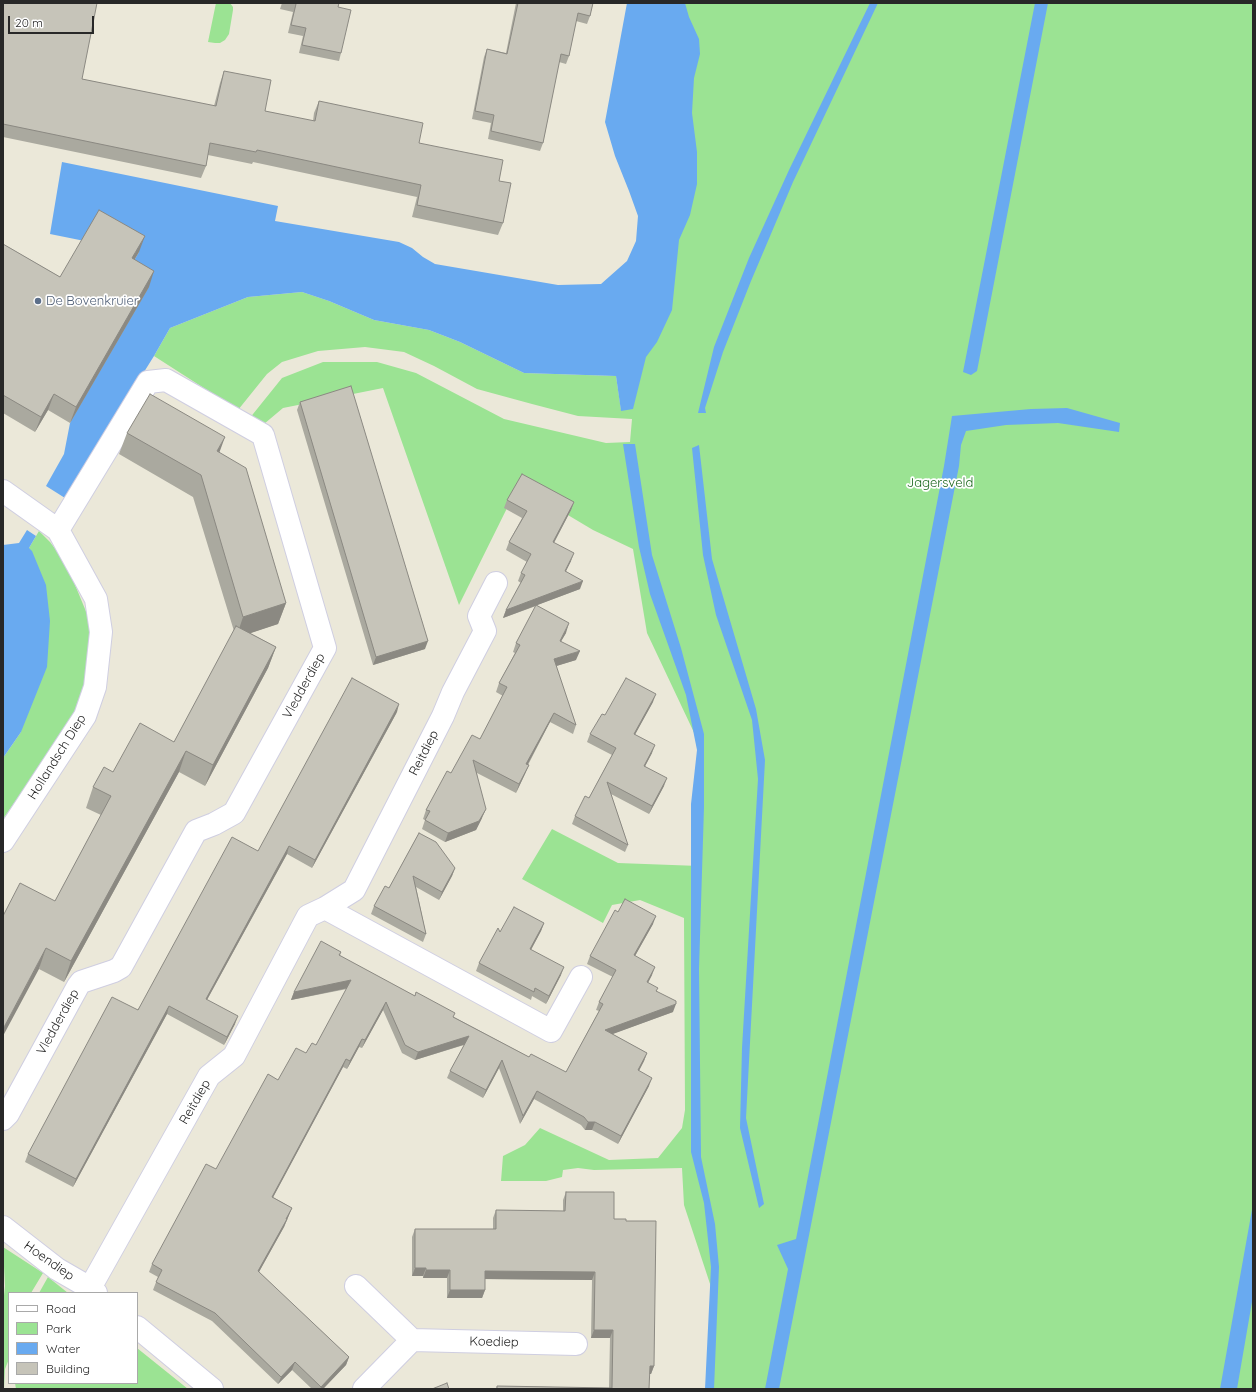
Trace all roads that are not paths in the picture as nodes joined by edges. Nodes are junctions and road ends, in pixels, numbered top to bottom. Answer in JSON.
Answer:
{"nodes":[{"id":1,"x":3,"y":491,"type":"edge"},
{"id":2,"x":58,"y":530,"type":"junction"},
{"id":3,"x":496,"y":583,"type":"dead end"},
{"id":4,"x":3,"y":840,"type":"edge"},
{"id":5,"x":325,"y":908,"type":"junction"},
{"id":6,"x":580,"y":977,"type":"dead end"},
{"id":7,"x":3,"y":1119,"type":"edge"},
{"id":8,"x":3,"y":1227,"type":"edge"},
{"id":9,"x":356,"y":1286,"type":"dead end"},
{"id":10,"x":93,"y":1291,"type":"edge"},
{"id":11,"x":138,"y":1328,"type":"edge"},
{"id":12,"x":412,"y":1340,"type":"junction"},
{"id":13,"x":576,"y":1344,"type":"dead end"},
{"id":14,"x":212,"y":1389,"type":"edge"},
{"id":15,"x":364,"y":1389,"type":"edge"}],
"edges":[{"from":1,"to":2,"type":"street","name":"Hollandsch Diep"},
{"from":2,"to":4,"type":"street","name":"Hollandsch Diep"},
{"from":2,"to":7,"type":"street","name":"Vledderdiep"},
{"from":3,"to":5,"type":"street","name":"Reitdiep"},
{"from":5,"to":6,"type":"street"},
{"from":5,"to":10,"type":"street","name":"Reitdiep"},
{"from":8,"to":10,"type":"street","name":"Hoendiep"},
{"from":9,"to":12,"type":"street"},
{"from":11,"to":14,"type":"street"},
{"from":12,"to":13,"type":"street","name":"Koediep"},
{"from":12,"to":15,"type":"street"}]}
